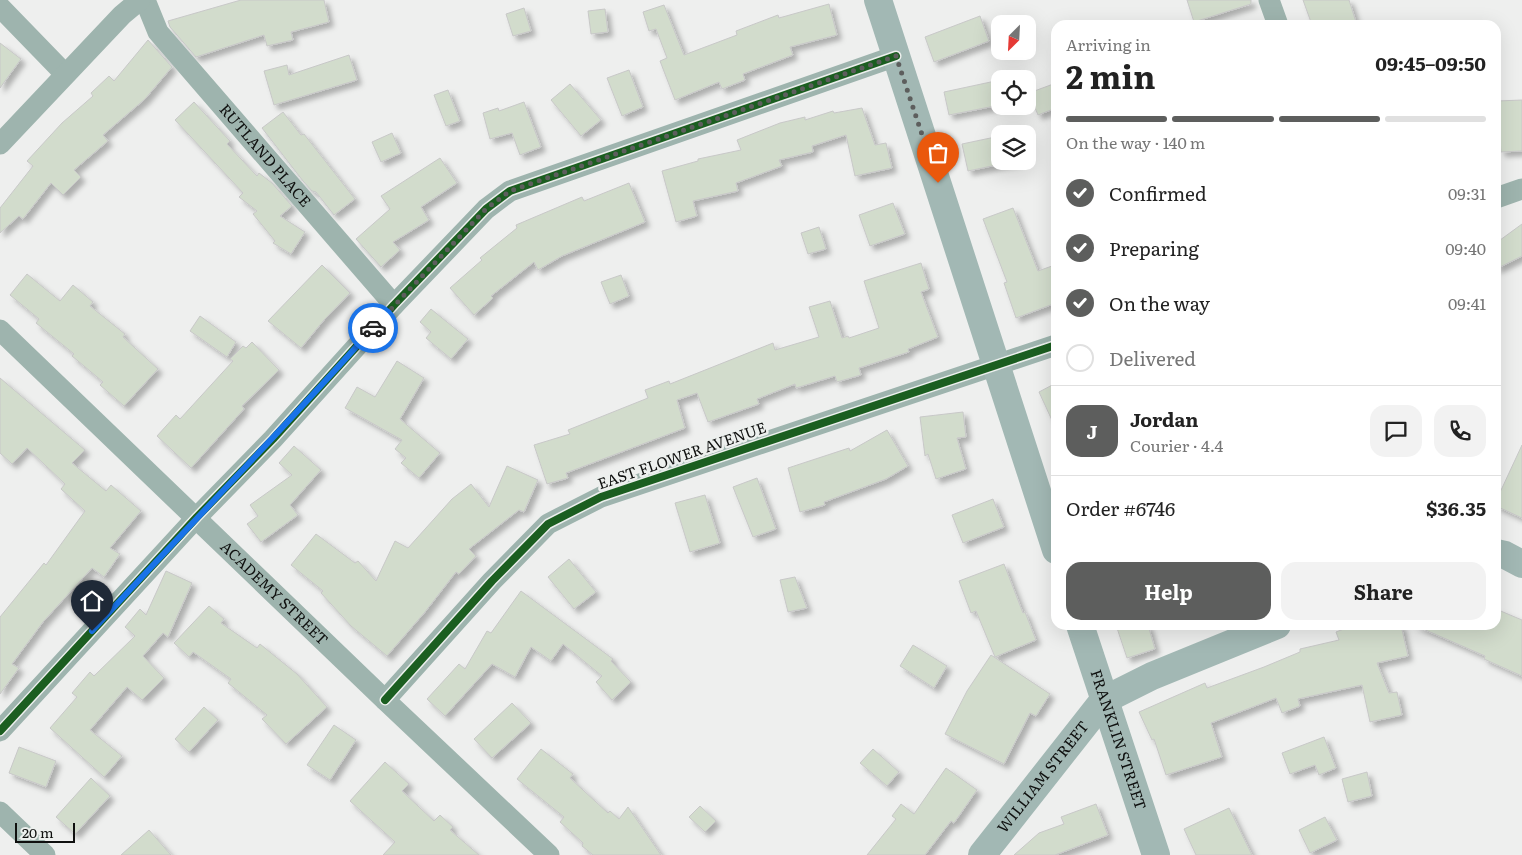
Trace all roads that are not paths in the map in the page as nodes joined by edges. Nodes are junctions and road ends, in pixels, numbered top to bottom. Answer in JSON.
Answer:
{"nodes":[{"id":1,"x":140,"y":0,"type":"edge"},
{"id":2,"x":145,"y":0,"type":"edge"},
{"id":3,"x":878,"y":0,"type":"edge"},
{"id":4,"x":1270,"y":0,"type":"edge"},
{"id":5,"x":0,"y":7,"type":"edge"},
{"id":6,"x":1276,"y":20,"type":"edge"},
{"id":7,"x":896,"y":56,"type":"junction"},
{"id":8,"x":65,"y":74,"type":"junction"},
{"id":9,"x":0,"y":144,"type":"edge"},
{"id":10,"x":1522,"y":189,"type":"edge"},
{"id":11,"x":1501,"y":196,"type":"edge"},
{"id":12,"x":394,"y":305,"type":"junction"},
{"id":13,"x":0,"y":330,"type":"edge"},
{"id":14,"x":1051,"y":347,"type":"edge"},
{"id":15,"x":997,"y":364,"type":"junction"},
{"id":16,"x":196,"y":517,"type":"junction"},
{"id":17,"x":1051,"y":534,"type":"edge"},
{"id":18,"x":1501,"y":554,"type":"edge"},
{"id":19,"x":1522,"y":564,"type":"edge"},
{"id":20,"x":1082,"y":630,"type":"edge"},
{"id":21,"x":1265,"y":630,"type":"edge"},
{"id":22,"x":385,"y":700,"type":"junction"},
{"id":23,"x":1104,"y":700,"type":"junction"},
{"id":24,"x":0,"y":731,"type":"edge"},
{"id":25,"x":0,"y":812,"type":"edge"},
{"id":26,"x":45,"y":855,"type":"edge"},
{"id":27,"x":550,"y":855,"type":"edge"},
{"id":28,"x":982,"y":855,"type":"edge"},
{"id":29,"x":1156,"y":855,"type":"edge"}],
"edges":[{"from":1,"to":8,"type":"street"},
{"from":2,"to":12,"type":"street","name":"RUTLAND PLACE"},
{"from":3,"to":7,"type":"street"},
{"from":4,"to":6,"type":"street"},
{"from":5,"to":8,"type":"street"},
{"from":7,"to":12,"type":"street"},
{"from":7,"to":15,"type":"street"},
{"from":8,"to":9,"type":"street"},
{"from":10,"to":11,"type":"street"},
{"from":12,"to":16,"type":"street"},
{"from":13,"to":16,"type":"street","name":"ACADEMY STREET"},
{"from":14,"to":15,"type":"street","name":"EAST FLOWER AVENUE"},
{"from":15,"to":17,"type":"street"},
{"from":15,"to":22,"type":"street","name":"EAST FLOWER AVENUE"},
{"from":16,"to":22,"type":"street","name":"ACADEMY STREET"},
{"from":16,"to":24,"type":"street"},
{"from":18,"to":19,"type":"street"},
{"from":20,"to":23,"type":"street","name":"FRANKLIN STREET"},
{"from":21,"to":23,"type":"street"},
{"from":22,"to":27,"type":"street","name":"ACADEMY STREET"},
{"from":23,"to":28,"type":"street","name":"WILLIAM STREET"},
{"from":23,"to":29,"type":"street","name":"FRANKLIN STREET"},
{"from":25,"to":26,"type":"street"}]}
